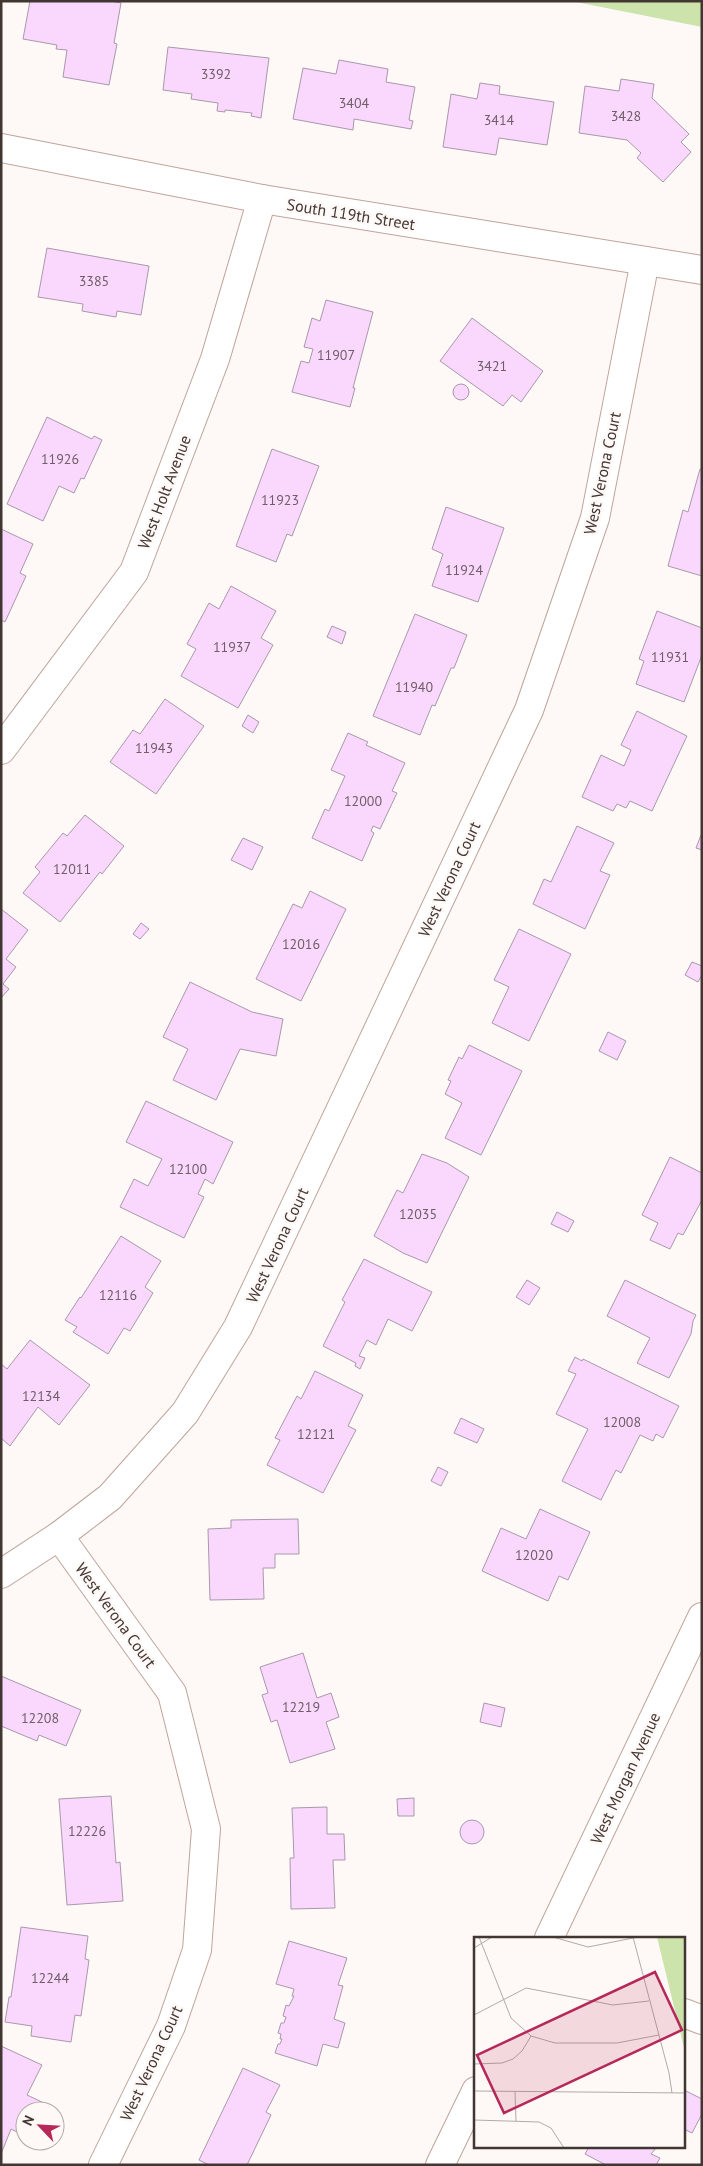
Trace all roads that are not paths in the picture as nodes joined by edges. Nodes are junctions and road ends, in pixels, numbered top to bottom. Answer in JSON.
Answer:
{"nodes":[{"id":1,"x":1,"y":148,"type":"edge"},
{"id":2,"x":262,"y":199,"type":"junction"},
{"id":3,"x":645,"y":261,"type":"junction"},
{"id":4,"x":702,"y":270,"type":"edge"},
{"id":5,"x":1,"y":750,"type":"edge"},
{"id":6,"x":59,"y":1536,"type":"junction"},
{"id":7,"x":1,"y":1574,"type":"edge"},
{"id":8,"x":702,"y":1617,"type":"edge"},
{"id":9,"x":548,"y":1937,"type":"edge"},
{"id":10,"x":686,"y":2014,"type":"edge"},
{"id":11,"x":702,"y":2020,"type":"edge"},
{"id":12,"x":474,"y":2095,"type":"edge"},
{"id":13,"x":103,"y":2165,"type":"edge"},
{"id":14,"x":440,"y":2165,"type":"edge"}],
"edges":[{"from":1,"to":2,"type":"street","name":"South 119th Street"},
{"from":2,"to":3,"type":"street","name":"South 119th Street"},
{"from":2,"to":5,"type":"street","name":"West Holt Avenue"},
{"from":3,"to":4,"type":"street","name":"South 119th Street"},
{"from":3,"to":6,"type":"street","name":"West Verona Court"},
{"from":6,"to":7,"type":"street"},
{"from":6,"to":13,"type":"street","name":"West Verona Court"},
{"from":8,"to":9,"type":"street","name":"West Morgan Avenue"},
{"from":10,"to":11,"type":"street"},
{"from":12,"to":14,"type":"street"}]}
